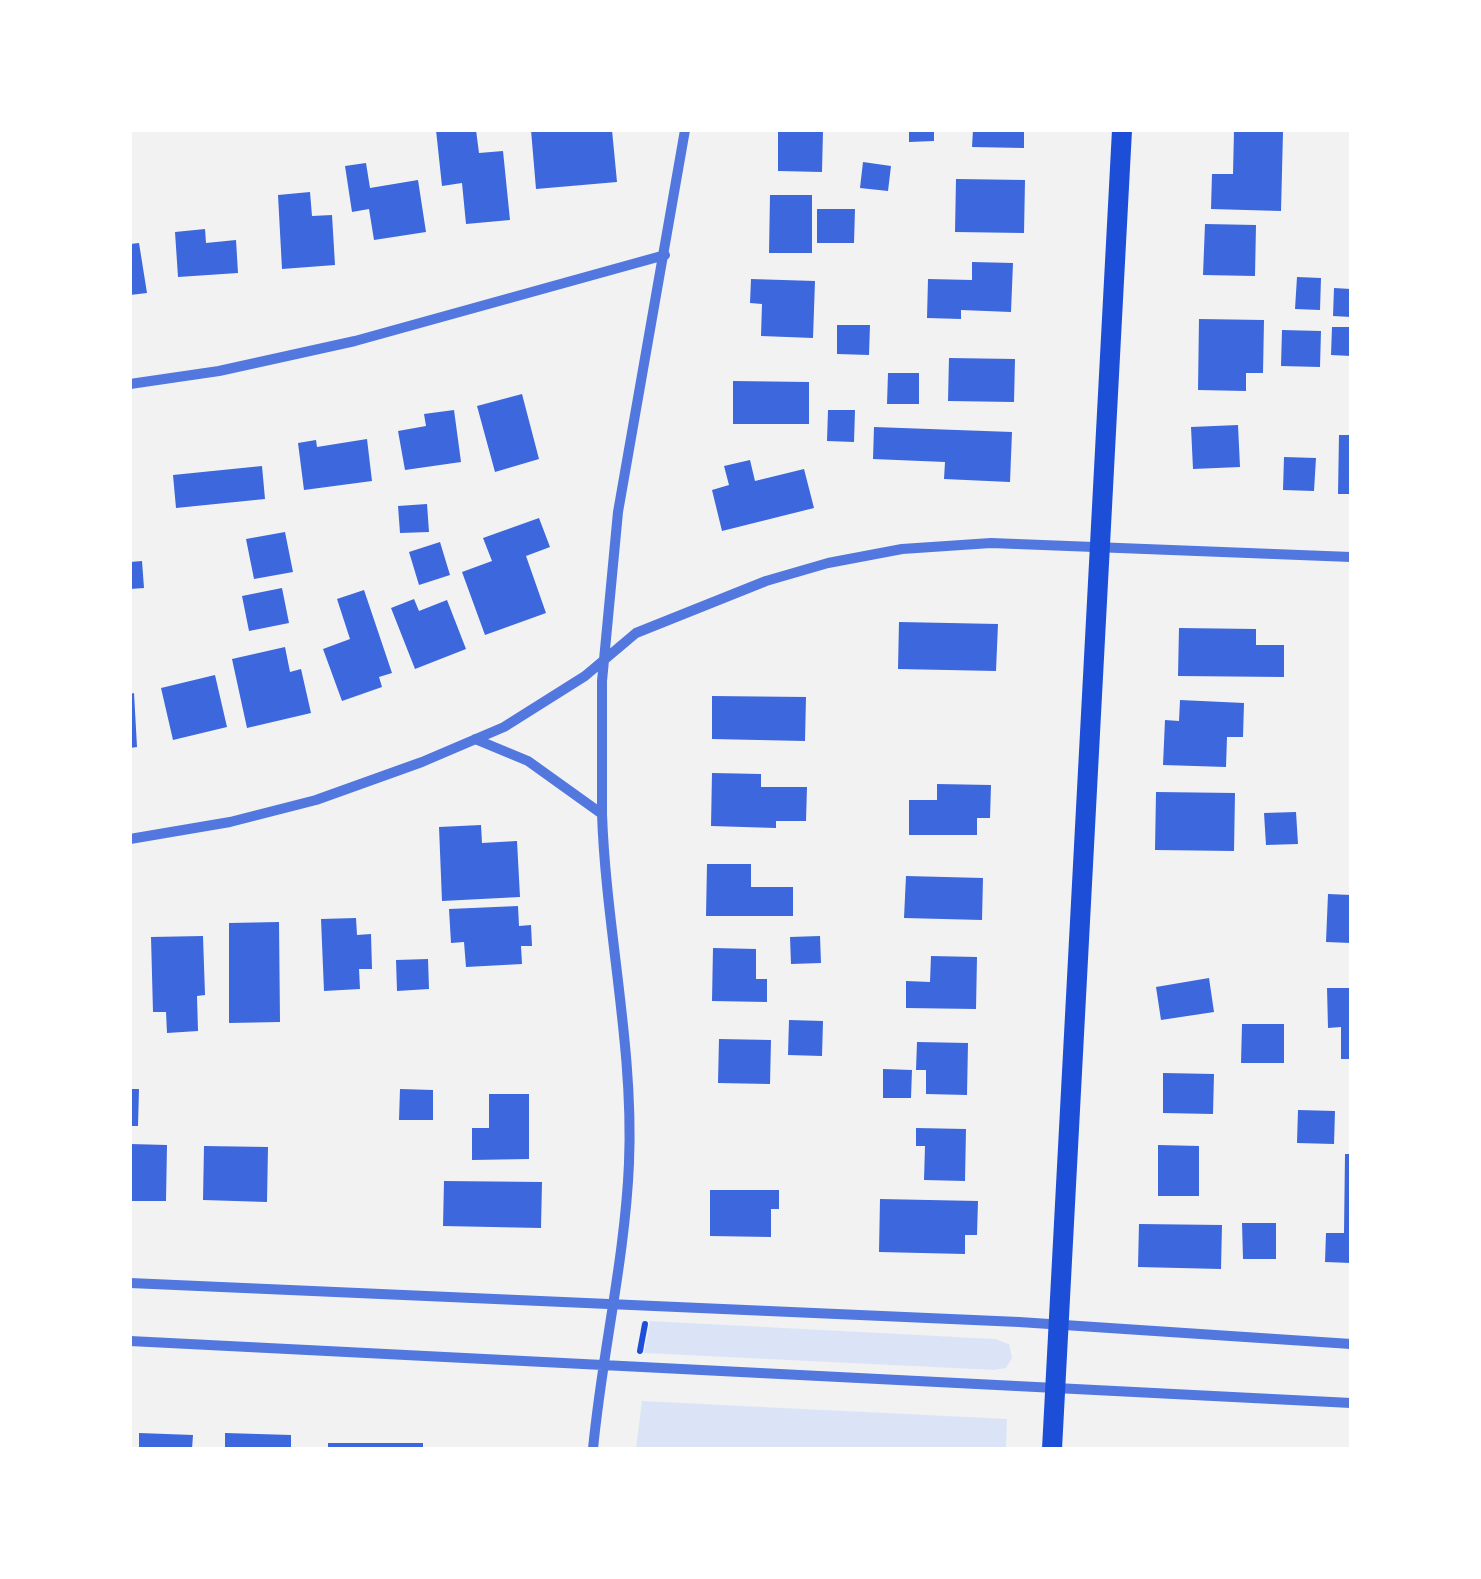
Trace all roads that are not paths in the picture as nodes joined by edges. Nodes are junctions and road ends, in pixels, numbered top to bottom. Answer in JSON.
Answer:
{"nodes":[{"id":1,"x":685,"y":130,"type":"edge"},
{"id":2,"x":1122,"y":130,"type":"edge"},
{"id":3,"x":664,"y":255,"type":"junction"},
{"id":4,"x":130,"y":384,"type":"edge"},
{"id":5,"x":1101,"y":548,"type":"junction"},
{"id":6,"x":1351,"y":557,"type":"edge"},
{"id":7,"x":604,"y":656,"type":"junction"},
{"id":8,"x":475,"y":740,"type":"junction"},
{"id":9,"x":602,"y":814,"type":"junction"},
{"id":10,"x":130,"y":839,"type":"edge"},
{"id":11,"x":130,"y":1284,"type":"edge"},
{"id":12,"x":612,"y":1304,"type":"junction"},
{"id":13,"x":1058,"y":1324,"type":"junction"},
{"id":14,"x":130,"y":1342,"type":"edge"},
{"id":15,"x":1351,"y":1344,"type":"edge"},
{"id":16,"x":602,"y":1364,"type":"junction"},
{"id":17,"x":1055,"y":1388,"type":"junction"},
{"id":18,"x":1351,"y":1403,"type":"edge"},
{"id":19,"x":593,"y":1449,"type":"edge"},
{"id":20,"x":1052,"y":1449,"type":"edge"}],
"edges":[{"from":1,"to":3,"type":"street"},
{"from":2,"to":5,"type":"main road"},
{"from":3,"to":4,"type":"street"},
{"from":3,"to":7,"type":"street"},
{"from":5,"to":6,"type":"street"},
{"from":5,"to":7,"type":"street"},
{"from":5,"to":13,"type":"main road"},
{"from":7,"to":8,"type":"street"},
{"from":7,"to":9,"type":"street"},
{"from":8,"to":9,"type":"street"},
{"from":8,"to":10,"type":"street"},
{"from":9,"to":12,"type":"street"},
{"from":11,"to":12,"type":"street"},
{"from":12,"to":13,"type":"street"},
{"from":12,"to":16,"type":"street"},
{"from":13,"to":15,"type":"street"},
{"from":13,"to":17,"type":"main road"},
{"from":14,"to":16,"type":"street"},
{"from":16,"to":17,"type":"street"},
{"from":16,"to":19,"type":"street"},
{"from":17,"to":18,"type":"street"},
{"from":17,"to":20,"type":"main road"}]}
